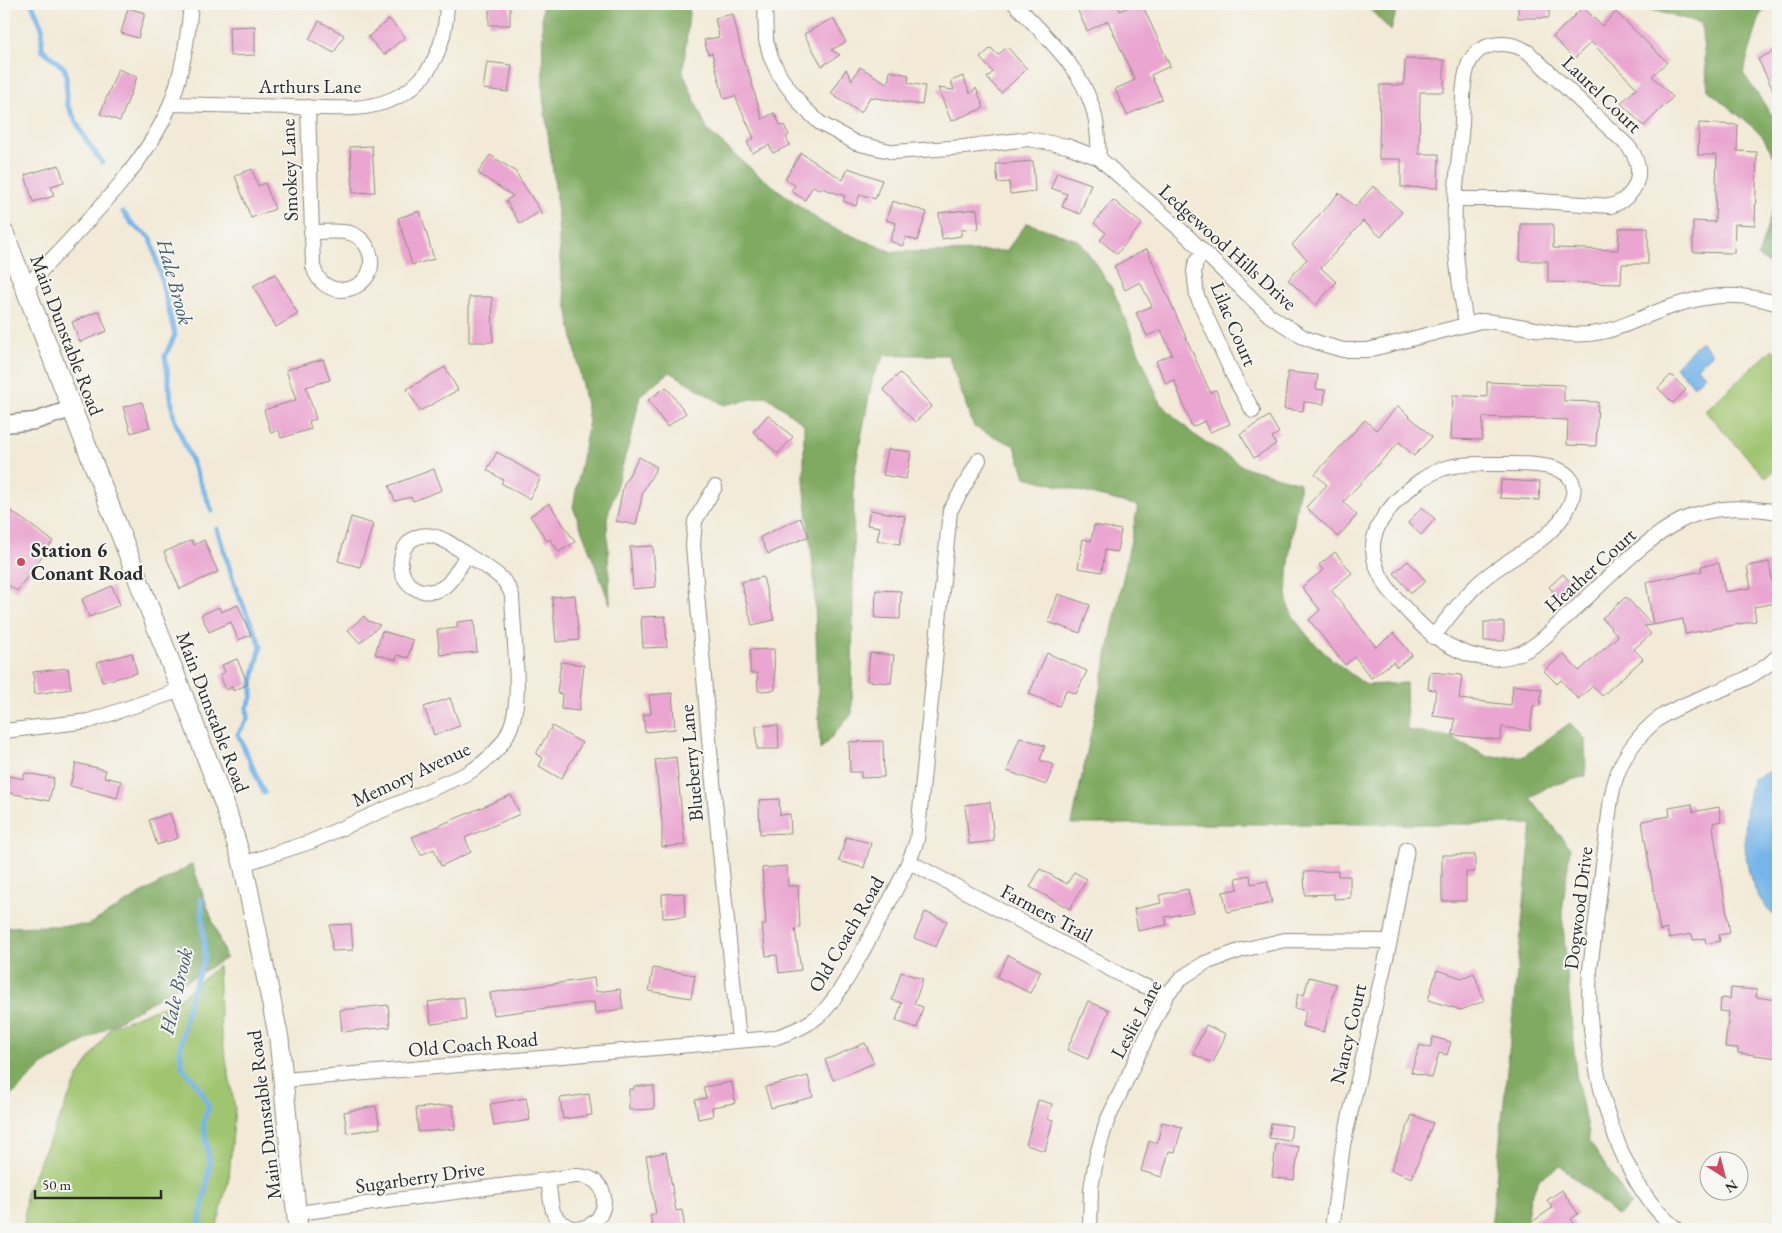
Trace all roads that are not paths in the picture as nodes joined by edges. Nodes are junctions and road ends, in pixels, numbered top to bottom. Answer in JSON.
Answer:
{"nodes":[{"id":1,"x":191,"y":4,"type":"edge"},
{"id":2,"x":447,"y":4,"type":"edge"},
{"id":3,"x":765,"y":4,"type":"edge"},
{"id":4,"x":1015,"y":4,"type":"edge"},
{"id":5,"x":170,"y":104,"type":"junction"},
{"id":6,"x":308,"y":107,"type":"junction"},
{"id":7,"x":1098,"y":158,"type":"junction"},
{"id":8,"x":1456,"y":199,"type":"junction"},
{"id":9,"x":311,"y":232,"type":"junction"},
{"id":10,"x":4,"y":233,"type":"edge"},
{"id":11,"x":1203,"y":252,"type":"junction"},
{"id":12,"x":24,"y":290,"type":"junction"},
{"id":13,"x":1778,"y":304,"type":"edge"},
{"id":14,"x":1466,"y":324,"type":"junction"},
{"id":15,"x":71,"y":409,"type":"junction"},
{"id":16,"x":1253,"y":411,"type":"dead end"},
{"id":17,"x":4,"y":424,"type":"edge"},
{"id":18,"x":979,"y":460,"type":"dead end"},
{"id":19,"x":715,"y":487,"type":"dead end"},
{"id":20,"x":1778,"y":512,"type":"edge"},
{"id":21,"x":467,"y":555,"type":"junction"},
{"id":22,"x":1433,"y":636,"type":"junction"},
{"id":23,"x":1778,"y":656,"type":"edge"},
{"id":24,"x":181,"y":690,"type":"junction"},
{"id":25,"x":4,"y":731,"type":"edge"},
{"id":26,"x":1407,"y":849,"type":"dead end"},
{"id":27,"x":910,"y":862,"type":"junction"},
{"id":28,"x":243,"y":864,"type":"junction"},
{"id":29,"x":1390,"y":940,"type":"junction"},
{"id":30,"x":1167,"y":994,"type":"junction"},
{"id":31,"x":739,"y":1040,"type":"junction"},
{"id":32,"x":284,"y":1080,"type":"junction"},
{"id":33,"x":548,"y":1180,"type":"junction"},
{"id":34,"x":298,"y":1221,"type":"edge"},
{"id":35,"x":1090,"y":1229,"type":"edge"},
{"id":36,"x":1332,"y":1229,"type":"edge"},
{"id":37,"x":1678,"y":1229,"type":"edge"}],
"edges":[{"from":1,"to":5,"type":"street"},
{"from":2,"to":6,"type":"street","name":"Arthurs Lane"},
{"from":3,"to":7,"type":"street","name":"Ledgewood Hills Drive"},
{"from":4,"to":7,"type":"street"},
{"from":5,"to":6,"type":"street","name":"Arthurs Lane"},
{"from":5,"to":12,"type":"street"},
{"from":6,"to":9,"type":"street","name":"Smokey Lane"},
{"from":7,"to":11,"type":"street","name":"Ledgewood Hills Drive"},
{"from":8,"to":8,"type":"street","name":"Laurel Court"},
{"from":8,"to":14,"type":"street","name":"Laurel Court"},
{"from":9,"to":9,"type":"street","name":"Smokey Lane"},
{"from":10,"to":12,"type":"main road","name":"Main Dunstable Road"},
{"from":11,"to":14,"type":"street","name":"Ledgewood Hills Drive"},
{"from":11,"to":16,"type":"street","name":"Lilac Court"},
{"from":12,"to":15,"type":"main road","name":"Main Dunstable Road"},
{"from":13,"to":14,"type":"street","name":"Ledgewood Hills Drive"},
{"from":15,"to":17,"type":"street"},
{"from":15,"to":24,"type":"main road","name":"Main Dunstable Road"},
{"from":18,"to":27,"type":"street","name":"Old Coach Road"},
{"from":19,"to":31,"type":"street","name":"Blueberry Lane"},
{"from":20,"to":22,"type":"street","name":"Heather Court"},
{"from":21,"to":21,"type":"street","name":"Memory Avenue"},
{"from":21,"to":28,"type":"street","name":"Memory Avenue"},
{"from":22,"to":22,"type":"street","name":"Heather Court"},
{"from":23,"to":37,"type":"street","name":"Dogwood Drive"},
{"from":24,"to":25,"type":"street"},
{"from":24,"to":28,"type":"main road","name":"Main Dunstable Road"},
{"from":26,"to":29,"type":"street","name":"Nancy Court"},
{"from":27,"to":30,"type":"street","name":"Farmers Trail"},
{"from":27,"to":31,"type":"street","name":"Old Coach Road"},
{"from":28,"to":32,"type":"main road","name":"Main Dunstable Road"},
{"from":29,"to":30,"type":"street","name":"Leslie Lane"},
{"from":29,"to":36,"type":"street","name":"Nancy Court"},
{"from":30,"to":35,"type":"street","name":"Leslie Lane"},
{"from":31,"to":32,"type":"street","name":"Old Coach Road"},
{"from":32,"to":34,"type":"main road","name":"Main Dunstable Road"},
{"from":33,"to":33,"type":"street","name":"Sugarberry Drive"},
{"from":33,"to":34,"type":"street","name":"Sugarberry Drive"}]}
